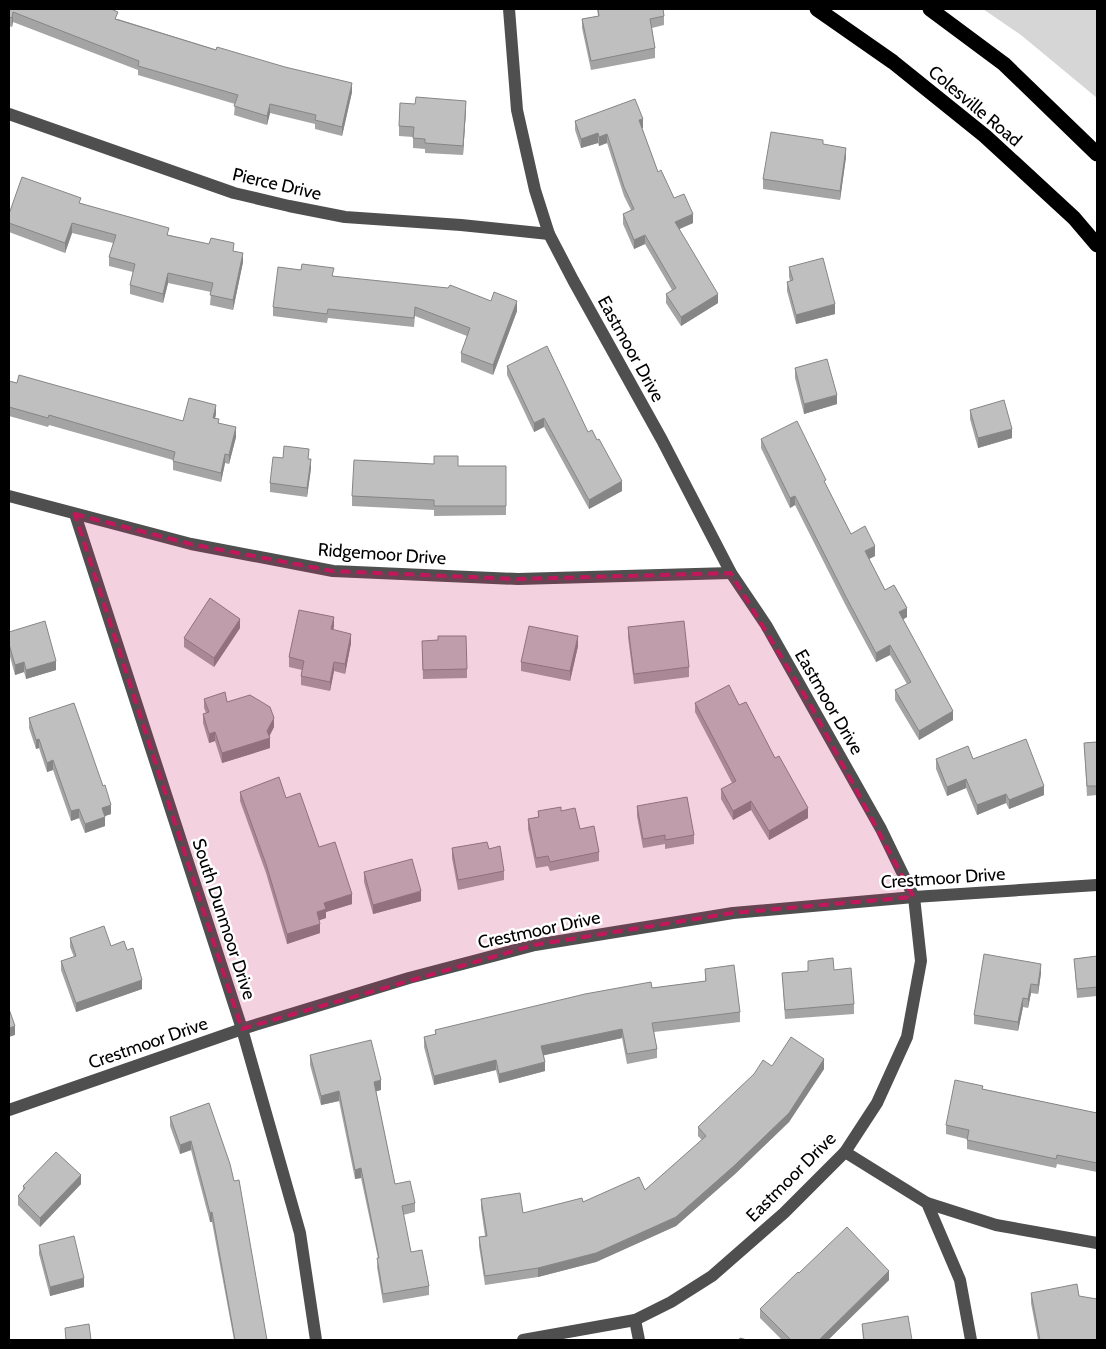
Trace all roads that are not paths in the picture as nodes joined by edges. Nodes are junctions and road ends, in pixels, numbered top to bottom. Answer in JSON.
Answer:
{"nodes":[{"id":1,"x":509,"y":9,"type":"edge"},
{"id":2,"x":817,"y":9,"type":"edge"},
{"id":3,"x":930,"y":9,"type":"edge"},
{"id":4,"x":9,"y":114,"type":"edge"},
{"id":5,"x":1097,"y":154,"type":"edge"},
{"id":6,"x":549,"y":234,"type":"junction"},
{"id":7,"x":1097,"y":245,"type":"edge"},
{"id":8,"x":9,"y":496,"type":"edge"},
{"id":9,"x":75,"y":514,"type":"junction"},
{"id":10,"x":731,"y":573,"type":"junction"},
{"id":11,"x":1097,"y":886,"type":"edge"},
{"id":12,"x":914,"y":897,"type":"junction"},
{"id":13,"x":242,"y":1029,"type":"junction"},
{"id":14,"x":9,"y":1110,"type":"edge"},
{"id":15,"x":845,"y":1152,"type":"junction"},
{"id":16,"x":927,"y":1203,"type":"junction"},
{"id":17,"x":1097,"y":1242,"type":"edge"},
{"id":18,"x":635,"y":1320,"type":"junction"},
{"id":19,"x":316,"y":1340,"type":"edge"},
{"id":20,"x":523,"y":1340,"type":"edge"},
{"id":21,"x":639,"y":1340,"type":"edge"},
{"id":22,"x":971,"y":1340,"type":"edge"}],
"edges":[{"from":1,"to":6,"type":"street","name":"Eastmoor Drive"},
{"from":2,"to":7,"type":"highway","name":"Colesville Road"},
{"from":3,"to":5,"type":"highway"},
{"from":4,"to":6,"type":"street","name":"Pierce Drive"},
{"from":6,"to":10,"type":"street","name":"Eastmoor Drive"},
{"from":8,"to":9,"type":"street","name":"Ridgemoor Drive"},
{"from":9,"to":10,"type":"street","name":"Ridgemoor Drive"},
{"from":9,"to":13,"type":"street","name":"South Dunmoor Drive"},
{"from":10,"to":12,"type":"street","name":"Eastmoor Drive"},
{"from":11,"to":12,"type":"street","name":"Crestmoor Drive"},
{"from":12,"to":13,"type":"street","name":"Crestmoor Drive"},
{"from":12,"to":15,"type":"street","name":"Eastmoor Drive"},
{"from":13,"to":14,"type":"street","name":"Crestmoor Drive"},
{"from":13,"to":19,"type":"street","name":"South Dunmoor Drive"},
{"from":15,"to":16,"type":"street"},
{"from":15,"to":18,"type":"street","name":"Eastmoor Drive"},
{"from":16,"to":17,"type":"street"},
{"from":16,"to":22,"type":"street"},
{"from":18,"to":20,"type":"street","name":"Eastmoor Drive"},
{"from":18,"to":21,"type":"street"}]}
